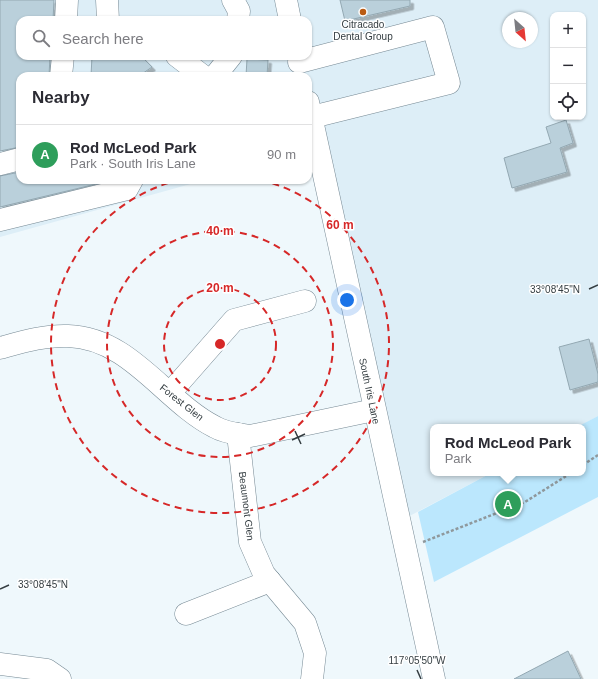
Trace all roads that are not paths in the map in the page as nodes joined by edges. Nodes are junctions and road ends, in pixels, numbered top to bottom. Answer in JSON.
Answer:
{"nodes":[{"id":1,"x":67,"y":0,"type":"edge"},
{"id":2,"x":107,"y":0,"type":"edge"},
{"id":3,"x":233,"y":0,"type":"edge"},
{"id":4,"x":286,"y":0,"type":"edge"},
{"id":5,"x":66,"y":16,"type":"edge"},
{"id":6,"x":108,"y":16,"type":"edge"},
{"id":7,"x":238,"y":16,"type":"edge"},
{"id":8,"x":289,"y":16,"type":"edge"},
{"id":9,"x":63,"y":60,"type":"edge"},
{"id":10,"x":182,"y":60,"type":"edge"},
{"id":11,"x":228,"y":60,"type":"edge"},
{"id":12,"x":300,"y":65,"type":"edge"},
{"id":13,"x":61,"y":72,"type":"edge"},
{"id":14,"x":198,"y":72,"type":"edge"},
{"id":15,"x":218,"y":72,"type":"edge"},
{"id":16,"x":312,"y":111,"type":"edge"},
{"id":17,"x":312,"y":126,"type":"edge"},
{"id":18,"x":16,"y":160,"type":"edge"},
{"id":19,"x":0,"y":164,"type":"edge"},
{"id":20,"x":129,"y":184,"type":"edge"},
{"id":21,"x":0,"y":220,"type":"edge"},
{"id":22,"x":305,"y":301,"type":"dead end"},
{"id":23,"x":0,"y":348,"type":"edge"},
{"id":24,"x":170,"y":393,"type":"junction"},
{"id":25,"x":374,"y":410,"type":"junction"},
{"id":26,"x":238,"y":434,"type":"junction"},
{"id":27,"x":270,"y":581,"type":"junction"},
{"id":28,"x":186,"y":614,"type":"dead end"},
{"id":29,"x":0,"y":664,"type":"edge"},
{"id":30,"x":56,"y":678,"type":"edge"},
{"id":31,"x":312,"y":679,"type":"edge"},
{"id":32,"x":434,"y":679,"type":"edge"}],
"edges":[{"from":1,"to":5,"type":"street"},
{"from":2,"to":6,"type":"street"},
{"from":3,"to":7,"type":"street"},
{"from":4,"to":8,"type":"street"},
{"from":9,"to":13,"type":"street"},
{"from":10,"to":14,"type":"street"},
{"from":11,"to":15,"type":"street"},
{"from":12,"to":16,"type":"street"},
{"from":17,"to":25,"type":"street","name":"South Iris Lane"},
{"from":18,"to":19,"type":"street"},
{"from":20,"to":21,"type":"street"},
{"from":22,"to":24,"type":"street"},
{"from":23,"to":24,"type":"street","name":"Forest Glen"},
{"from":24,"to":26,"type":"street","name":"Forest Glen"},
{"from":25,"to":26,"type":"street","name":"Forest Glen"},
{"from":25,"to":32,"type":"street","name":"South Iris Lane"},
{"from":26,"to":27,"type":"street","name":"Beaumont Glen"},
{"from":27,"to":28,"type":"street"},
{"from":27,"to":31,"type":"street","name":"Beaumont Glen"},
{"from":29,"to":30,"type":"street"}]}
